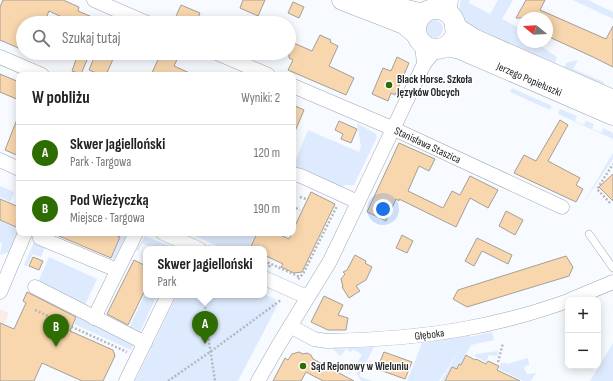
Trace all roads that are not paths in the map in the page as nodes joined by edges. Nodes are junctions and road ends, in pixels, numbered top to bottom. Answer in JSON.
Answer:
{"nodes":[{"id":1,"x":94,"y":0,"type":"edge"},
{"id":2,"x":342,"y":0,"type":"edge"},
{"id":3,"x":379,"y":0,"type":"edge"},
{"id":4,"x":443,"y":10,"type":"edge"},
{"id":5,"x":131,"y":16,"type":"edge"},
{"id":6,"x":430,"y":43,"type":"junction"},
{"id":7,"x":0,"y":57,"type":"edge"},
{"id":8,"x":233,"y":60,"type":"edge"},
{"id":9,"x":35,"y":72,"type":"edge"},
{"id":10,"x":261,"y":72,"type":"edge"},
{"id":11,"x":296,"y":87,"type":"edge"},
{"id":12,"x":613,"y":100,"type":"edge"},
{"id":13,"x":613,"y":115,"type":"edge"},
{"id":14,"x":394,"y":129,"type":"junction"},
{"id":15,"x":0,"y":160,"type":"edge"},
{"id":16,"x":16,"y":168,"type":"edge"},
{"id":17,"x":296,"y":175,"type":"edge"},
{"id":18,"x":358,"y":202,"type":"junction"},
{"id":19,"x":562,"y":207,"type":"dead end"},
{"id":20,"x":589,"y":234,"type":"dead end"},
{"id":21,"x":24,"y":236,"type":"edge"},
{"id":22,"x":134,"y":236,"type":"edge"},
{"id":23,"x":169,"y":236,"type":"edge"},
{"id":24,"x":40,"y":238,"type":"dead end"},
{"id":25,"x":189,"y":246,"type":"edge"},
{"id":26,"x":6,"y":263,"type":"edge"},
{"id":27,"x":613,"y":268,"type":"edge"},
{"id":28,"x":117,"y":270,"type":"junction"},
{"id":29,"x":267,"y":275,"type":"edge"},
{"id":30,"x":613,"y":282,"type":"edge"},
{"id":31,"x":35,"y":287,"type":"dead end"},
{"id":32,"x":0,"y":292,"type":"edge"},
{"id":33,"x":307,"y":297,"type":"junction"},
{"id":34,"x":576,"y":297,"type":"edge"},
{"id":35,"x":167,"y":298,"type":"edge"},
{"id":36,"x":565,"y":301,"type":"edge"},
{"id":37,"x":94,"y":318,"type":"junction"},
{"id":38,"x":290,"y":326,"type":"junction"},
{"id":39,"x":145,"y":343,"type":"junction"},
{"id":40,"x":126,"y":381,"type":"edge"},
{"id":41,"x":258,"y":381,"type":"edge"}],
"edges":[{"from":1,"to":5,"type":"street"},
{"from":2,"to":6,"type":"main road","name":"Jerzego Popiełuszki"},
{"from":3,"to":4,"type":"main road","name":"Jerzego Popiełuszki"},
{"from":4,"to":6,"type":"main road"},
{"from":4,"to":6,"type":"main road"},
{"from":4,"to":12,"type":"main road","name":"Jerzego Popiełuszki"},
{"from":6,"to":13,"type":"main road","name":"Jerzego Popiełuszki"},
{"from":6,"to":14,"type":"street"},
{"from":7,"to":9,"type":"street"},
{"from":8,"to":10,"type":"street"},
{"from":11,"to":14,"type":"street","name":"Stanisława Staszica"},
{"from":14,"to":18,"type":"street"},
{"from":14,"to":19,"type":"street","name":"Stanisława Staszica"},
{"from":15,"to":16,"type":"street"},
{"from":17,"to":18,"type":"street"},
{"from":18,"to":33,"type":"street"},
{"from":20,"to":27,"type":"lane"},
{"from":21,"to":26,"type":"street"},
{"from":22,"to":28,"type":"street"},
{"from":23,"to":25,"type":"street"},
{"from":24,"to":28,"type":"street"},
{"from":26,"to":32,"type":"street"},
{"from":28,"to":37,"type":"street"},
{"from":29,"to":33,"type":"street"},
{"from":30,"to":34,"type":"street","name":"Głęboka"},
{"from":31,"to":37,"type":"street"},
{"from":33,"to":38,"type":"street"},
{"from":35,"to":39,"type":"street"},
{"from":36,"to":38,"type":"street","name":"Głęboka"},
{"from":37,"to":39,"type":"street"},
{"from":38,"to":41,"type":"street"},
{"from":39,"to":40,"type":"street"}]}
